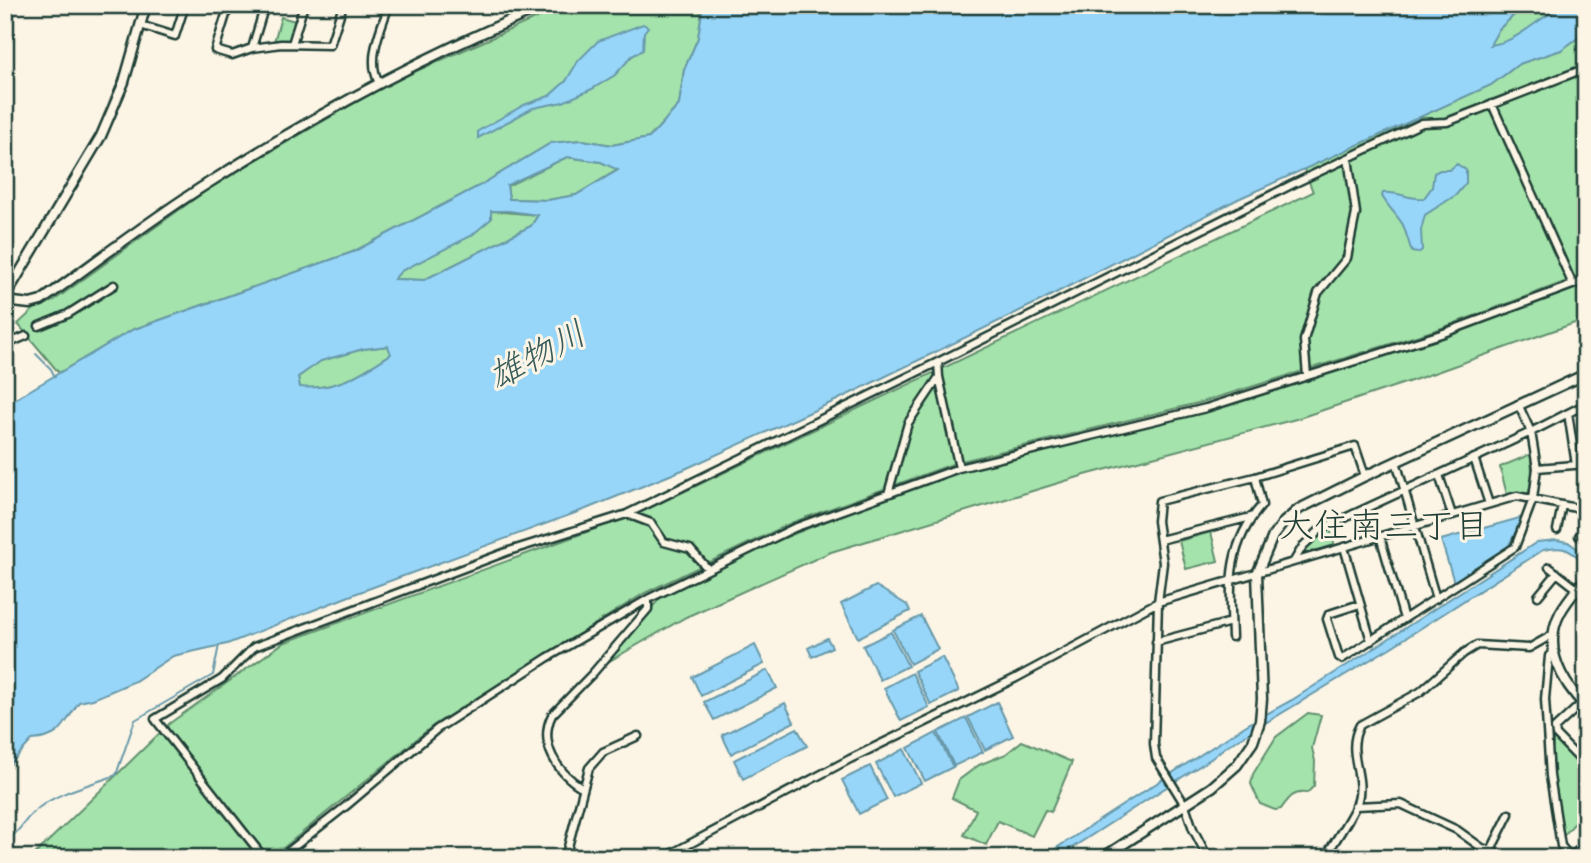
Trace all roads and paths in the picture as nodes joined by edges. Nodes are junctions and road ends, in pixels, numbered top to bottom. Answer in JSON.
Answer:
{"nodes":[{"id":1,"x":146,"y":5,"type":"edge"},
{"id":2,"x":185,"y":5,"type":"edge"},
{"id":3,"x":229,"y":5,"type":"edge"},
{"id":4,"x":265,"y":5,"type":"edge"},
{"id":5,"x":304,"y":5,"type":"edge"},
{"id":6,"x":343,"y":5,"type":"edge"},
{"id":7,"x":389,"y":5,"type":"edge"},
{"id":8,"x":548,"y":5,"type":"edge"},
{"id":9,"x":140,"y":25,"type":"junction"},
{"id":10,"x":292,"y":44,"type":"junction"},
{"id":11,"x":252,"y":48,"type":"junction"},
{"id":12,"x":1586,"y":68,"type":"edge"},
{"id":13,"x":379,"y":83,"type":"junction"},
{"id":14,"x":1493,"y":104,"type":"junction"},
{"id":15,"x":1348,"y":158,"type":"junction"},
{"id":16,"x":1586,"y":280,"type":"edge"},
{"id":17,"x":114,"y":285,"type":"dead end"},
{"id":18,"x":1573,"y":285,"type":"junction"},
{"id":19,"x":5,"y":299,"type":"edge"},
{"id":20,"x":39,"y":327,"type":"dead end"},
{"id":21,"x":26,"y":336,"type":"dead end"},
{"id":22,"x":5,"y":345,"type":"edge"},
{"id":23,"x":938,"y":362,"type":"junction"},
{"id":24,"x":1586,"y":374,"type":"edge"},
{"id":25,"x":1307,"y":376,"type":"junction"},
{"id":26,"x":939,"y":377,"type":"junction"},
{"id":27,"x":1518,"y":404,"type":"junction"},
{"id":28,"x":1586,"y":404,"type":"edge"},
{"id":29,"x":1568,"y":413,"type":"junction"},
{"id":30,"x":1531,"y":432,"type":"junction"},
{"id":31,"x":1474,"y":458,"type":"junction"},
{"id":32,"x":1396,"y":461,"type":"junction"},
{"id":33,"x":1586,"y":464,"type":"edge"},
{"id":34,"x":1576,"y":465,"type":"junction"},
{"id":35,"x":959,"y":468,"type":"junction"},
{"id":36,"x":1538,"y":468,"type":"junction"},
{"id":37,"x":1439,"y":475,"type":"junction"},
{"id":38,"x":1365,"y":476,"type":"junction"},
{"id":39,"x":1255,"y":477,"type":"junction"},
{"id":40,"x":1405,"y":490,"type":"junction"},
{"id":41,"x":888,"y":494,"type":"junction"},
{"id":42,"x":1533,"y":499,"type":"junction"},
{"id":43,"x":1489,"y":504,"type":"junction"},
{"id":44,"x":1562,"y":506,"type":"junction"},
{"id":45,"x":1586,"y":510,"type":"edge"},
{"id":46,"x":627,"y":514,"type":"junction"},
{"id":47,"x":1452,"y":515,"type":"junction"},
{"id":48,"x":1251,"y":517,"type":"junction"},
{"id":49,"x":1417,"y":525,"type":"junction"},
{"id":50,"x":1586,"y":528,"type":"edge"},
{"id":51,"x":1557,"y":530,"type":"dead end"},
{"id":52,"x":1380,"y":536,"type":"junction"},
{"id":53,"x":1579,"y":536,"type":"dead end"},
{"id":54,"x":1160,"y":540,"type":"junction"},
{"id":55,"x":1344,"y":547,"type":"junction"},
{"id":56,"x":1294,"y":561,"type":"junction"},
{"id":57,"x":1549,"y":567,"type":"dead end"},
{"id":58,"x":708,"y":569,"type":"junction"},
{"id":59,"x":1557,"y":573,"type":"junction"},
{"id":60,"x":1257,"y":574,"type":"junction"},
{"id":61,"x":1586,"y":578,"type":"edge"},
{"id":62,"x":1230,"y":582,"type":"junction"},
{"id":63,"x":1577,"y":589,"type":"junction"},
{"id":64,"x":1538,"y":596,"type":"dead end"},
{"id":65,"x":1586,"y":596,"type":"edge"},
{"id":66,"x":648,"y":599,"type":"junction"},
{"id":67,"x":1436,"y":599,"type":"junction"},
{"id":68,"x":1158,"y":603,"type":"junction"},
{"id":69,"x":1360,"y":604,"type":"junction"},
{"id":70,"x":1404,"y":619,"type":"junction"},
{"id":71,"x":1231,"y":622,"type":"junction"},
{"id":72,"x":1554,"y":634,"type":"junction"},
{"id":73,"x":1232,"y":637,"type":"dead end"},
{"id":74,"x":1371,"y":641,"type":"junction"},
{"id":75,"x":1156,"y":642,"type":"junction"},
{"id":76,"x":1553,"y":651,"type":"junction"},
{"id":77,"x":1584,"y":705,"type":"edge"},
{"id":78,"x":1555,"y":731,"type":"junction"},
{"id":79,"x":1547,"y":732,"type":"junction"},
{"id":80,"x":638,"y":736,"type":"dead end"},
{"id":81,"x":1586,"y":766,"type":"edge"},
{"id":82,"x":583,"y":788,"type":"junction"},
{"id":83,"x":1185,"y":805,"type":"junction"},
{"id":84,"x":1355,"y":806,"type":"junction"},
{"id":85,"x":1509,"y":814,"type":"dead end"},
{"id":86,"x":1586,"y":842,"type":"edge"},
{"id":87,"x":1491,"y":850,"type":"junction"},
{"id":88,"x":1203,"y":855,"type":"edge"},
{"id":89,"x":264,"y":858,"type":"edge"},
{"id":90,"x":280,"y":858,"type":"edge"},
{"id":91,"x":565,"y":858,"type":"edge"},
{"id":92,"x":663,"y":858,"type":"edge"},
{"id":93,"x":1102,"y":858,"type":"edge"},
{"id":94,"x":1216,"y":858,"type":"edge"},
{"id":95,"x":1325,"y":858,"type":"edge"},
{"id":96,"x":1503,"y":858,"type":"edge"},
{"id":97,"x":1571,"y":858,"type":"edge"}],
"edges":[{"from":1,"to":9,"type":"street"},
{"from":2,"to":9,"type":"street"},
{"from":3,"to":11,"type":"street"},
{"from":4,"to":11,"type":"street"},
{"from":5,"to":10,"type":"street"},
{"from":6,"to":10,"type":"street"},
{"from":7,"to":13,"type":"street"},
{"from":8,"to":13,"type":"street"},
{"from":9,"to":19,"type":"street"},
{"from":10,"to":11,"type":"street"},
{"from":12,"to":14,"type":"street"},
{"from":13,"to":19,"type":"street"},
{"from":14,"to":15,"type":"street"},
{"from":14,"to":18,"type":"street"},
{"from":15,"to":23,"type":"street"},
{"from":15,"to":25,"type":"street"},
{"from":16,"to":18,"type":"street"},
{"from":17,"to":20,"type":"street"},
{"from":18,"to":25,"type":"street"},
{"from":21,"to":22,"type":"street"},
{"from":23,"to":26,"type":"street"},
{"from":23,"to":46,"type":"street"},
{"from":24,"to":27,"type":"street"},
{"from":25,"to":35,"type":"street"},
{"from":26,"to":35,"type":"street"},
{"from":26,"to":41,"type":"street"},
{"from":27,"to":30,"type":"street"},
{"from":27,"to":32,"type":"street"},
{"from":28,"to":29,"type":"street"},
{"from":29,"to":30,"type":"street"},
{"from":29,"to":34,"type":"street"},
{"from":30,"to":31,"type":"street"},
{"from":30,"to":36,"type":"street"},
{"from":31,"to":37,"type":"street"},
{"from":31,"to":43,"type":"street"},
{"from":32,"to":38,"type":"street"},
{"from":32,"to":40,"type":"street"},
{"from":33,"to":34,"type":"street"},
{"from":34,"to":36,"type":"street"},
{"from":35,"to":41,"type":"street"},
{"from":36,"to":42,"type":"street"},
{"from":37,"to":40,"type":"street"},
{"from":37,"to":47,"type":"street"},
{"from":38,"to":39,"type":"street"},
{"from":38,"to":60,"type":"street"},
{"from":39,"to":48,"type":"street"},
{"from":39,"to":54,"type":"street"},
{"from":40,"to":49,"type":"street"},
{"from":40,"to":56,"type":"street"},
{"from":41,"to":58,"type":"street"},
{"from":42,"to":43,"type":"street"},
{"from":42,"to":44,"type":"street"},
{"from":42,"to":67,"type":"street"},
{"from":43,"to":47,"type":"street"},
{"from":44,"to":45,"type":"street"},
{"from":44,"to":51,"type":"street"},
{"from":46,"to":58,"type":"street"},
{"from":46,"to":89,"type":"street"},
{"from":47,"to":49,"type":"street"},
{"from":48,"to":54,"type":"street"},
{"from":48,"to":62,"type":"street"},
{"from":49,"to":52,"type":"street"},
{"from":49,"to":67,"type":"street"},
{"from":50,"to":53,"type":"street"},
{"from":52,"to":55,"type":"street"},
{"from":52,"to":70,"type":"street"},
{"from":54,"to":68,"type":"street"},
{"from":55,"to":56,"type":"street"},
{"from":55,"to":69,"type":"street"},
{"from":56,"to":60,"type":"street"},
{"from":57,"to":59,"type":"street"},
{"from":58,"to":66,"type":"street"},
{"from":59,"to":63,"type":"street"},
{"from":59,"to":64,"type":"street"},
{"from":60,"to":62,"type":"street"},
{"from":60,"to":83,"type":"street"},
{"from":61,"to":63,"type":"street"},
{"from":62,"to":68,"type":"street"},
{"from":62,"to":71,"type":"street"},
{"from":63,"to":65,"type":"street"},
{"from":63,"to":72,"type":"street"},
{"from":66,"to":82,"type":"street"},
{"from":66,"to":90,"type":"street"},
{"from":67,"to":70,"type":"street"},
{"from":68,"to":75,"type":"street"},
{"from":68,"to":92,"type":"street"},
{"from":69,"to":74,"type":"street"},
{"from":69,"to":74,"type":"street"},
{"from":70,"to":74,"type":"street"},
{"from":71,"to":73,"type":"street"},
{"from":71,"to":75,"type":"street"},
{"from":72,"to":76,"type":"street"},
{"from":72,"to":84,"type":"street"},
{"from":75,"to":83,"type":"street"},
{"from":76,"to":77,"type":"street"},
{"from":76,"to":79,"type":"street"},
{"from":77,"to":78,"type":"street"},
{"from":78,"to":79,"type":"street"},
{"from":78,"to":81,"type":"street"},
{"from":79,"to":97,"type":"street"},
{"from":80,"to":82,"type":"street"},
{"from":82,"to":91,"type":"street"},
{"from":83,"to":88,"type":"street"},
{"from":83,"to":93,"type":"street"},
{"from":84,"to":87,"type":"street"},
{"from":84,"to":95,"type":"street"},
{"from":85,"to":87,"type":"street"},
{"from":86,"to":97,"type":"street"},
{"from":87,"to":96,"type":"street"},
{"from":88,"to":94,"type":"street"}]}
